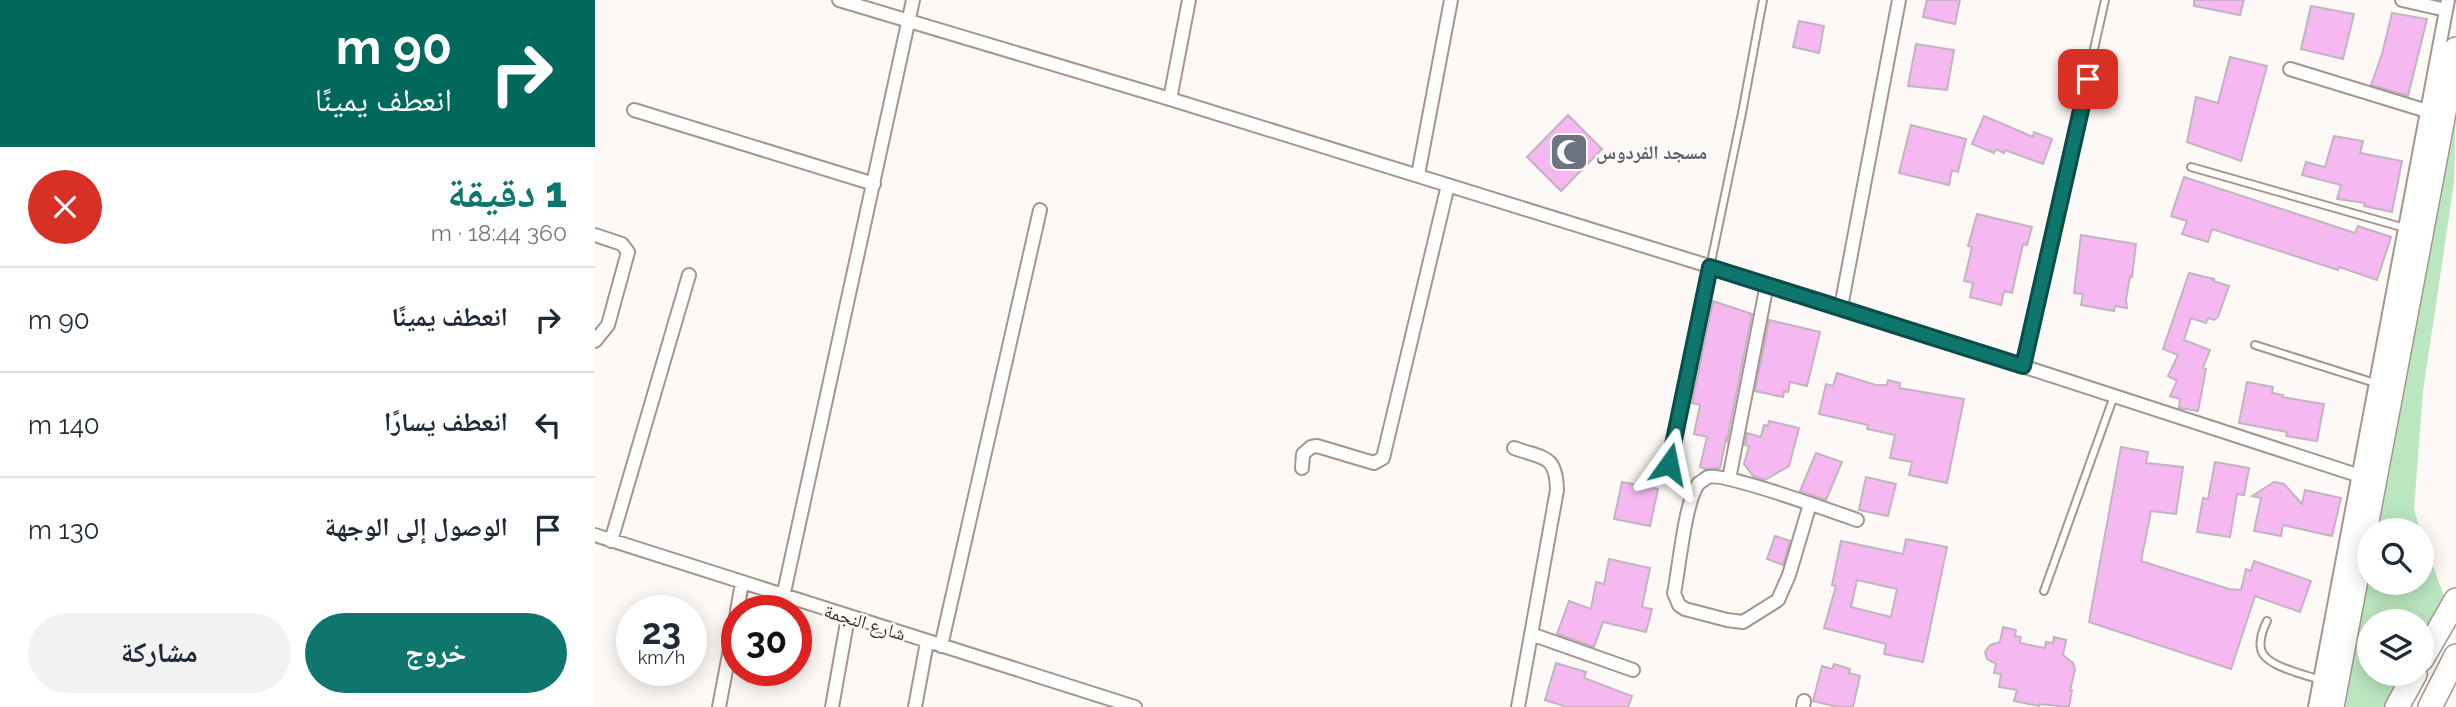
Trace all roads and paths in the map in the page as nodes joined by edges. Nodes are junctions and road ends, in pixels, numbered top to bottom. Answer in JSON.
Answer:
{"nodes":[{"id":1,"x":839,"y":0,"type":"edge"},
{"id":2,"x":913,"y":0,"type":"edge"},
{"id":3,"x":1189,"y":0,"type":"edge"},
{"id":4,"x":1451,"y":0,"type":"edge"},
{"id":5,"x":1763,"y":0,"type":"edge"},
{"id":6,"x":1899,"y":0,"type":"edge"},
{"id":7,"x":2105,"y":0,"type":"edge"},
{"id":8,"x":2402,"y":0,"type":"edge"},
{"id":9,"x":2447,"y":5,"type":"edge"},
{"id":10,"x":908,"y":21,"type":"junction"},
{"id":11,"x":2456,"y":49,"type":"edge"},
{"id":12,"x":2290,"y":69,"type":"dead end"},
{"id":13,"x":1170,"y":99,"type":"junction"},
{"id":14,"x":634,"y":110,"type":"dead end"},
{"id":15,"x":2427,"y":111,"type":"junction"},
{"id":16,"x":2191,"y":167,"type":"dead end"},
{"id":17,"x":1418,"y":175,"type":"junction"},
{"id":18,"x":874,"y":184,"type":"junction"},
{"id":19,"x":1448,"y":185,"type":"junction"},
{"id":20,"x":1040,"y":210,"type":"dead end"},
{"id":21,"x":2405,"y":228,"type":"junction"},
{"id":22,"x":595,"y":236,"type":"edge"},
{"id":23,"x":1710,"y":267,"type":"junction"},
{"id":24,"x":689,"y":275,"type":"dead end"},
{"id":25,"x":1767,"y":284,"type":"junction"},
{"id":26,"x":1841,"y":307,"type":"junction"},
{"id":27,"x":595,"y":341,"type":"edge"},
{"id":28,"x":2255,"y":345,"type":"dead end"},
{"id":29,"x":2023,"y":366,"type":"junction"},
{"id":30,"x":2375,"y":383,"type":"junction"},
{"id":31,"x":2114,"y":396,"type":"junction"},
{"id":32,"x":1514,"y":448,"type":"dead end"},
{"id":33,"x":1669,"y":464,"type":"dead end"},
{"id":34,"x":1302,"y":468,"type":"dead end"},
{"id":35,"x":2357,"y":475,"type":"junction"},
{"id":36,"x":1729,"y":479,"type":"junction"},
{"id":37,"x":1810,"y":504,"type":"junction"},
{"id":38,"x":1857,"y":520,"type":"dead end"},
{"id":39,"x":595,"y":535,"type":"edge"},
{"id":40,"x":611,"y":541,"type":"junction"},
{"id":41,"x":742,"y":583,"type":"junction"},
{"id":42,"x":2044,"y":591,"type":"dead end"},
{"id":43,"x":740,"y":595,"type":"edge"},
{"id":44,"x":777,"y":595,"type":"edge"},
{"id":45,"x":783,"y":595,"type":"edge"},
{"id":46,"x":2456,"y":600,"type":"edge"},
{"id":47,"x":812,"y":606,"type":"edge"},
{"id":48,"x":848,"y":617,"type":"junction"},
{"id":49,"x":2267,"y":621,"type":"dead end"},
{"id":50,"x":1531,"y":635,"type":"junction"},
{"id":51,"x":2434,"y":638,"type":"edge"},
{"id":52,"x":927,"y":642,"type":"junction"},
{"id":53,"x":941,"y":646,"type":"junction"},
{"id":54,"x":2456,"y":656,"type":"edge"},
{"id":55,"x":1633,"y":670,"type":"dead end"},
{"id":56,"x":2320,"y":680,"type":"junction"},
{"id":57,"x":723,"y":686,"type":"edge"},
{"id":58,"x":2408,"y":686,"type":"edge"},
{"id":59,"x":719,"y":707,"type":"edge"},
{"id":60,"x":832,"y":707,"type":"edge"},
{"id":61,"x":915,"y":707,"type":"edge"},
{"id":62,"x":1135,"y":707,"type":"edge"},
{"id":63,"x":1518,"y":707,"type":"edge"},
{"id":64,"x":2315,"y":707,"type":"edge"},
{"id":65,"x":2332,"y":707,"type":"edge"},
{"id":66,"x":2397,"y":707,"type":"edge"},
{"id":67,"x":2430,"y":707,"type":"edge"}],
"edges":[{"from":1,"to":10,"type":"street"},
{"from":2,"to":10,"type":"street"},
{"from":3,"to":13,"type":"street"},
{"from":4,"to":17,"type":"street"},
{"from":5,"to":23,"type":"lane"},
{"from":6,"to":26,"type":"street"},
{"from":7,"to":29,"type":"lane"},
{"from":8,"to":9,"type":"street"},
{"from":9,"to":15,"type":"street"},
{"from":10,"to":13,"type":"street"},
{"from":10,"to":18,"type":"street"},
{"from":11,"to":65,"type":"highway"},
{"from":12,"to":15,"type":"street"},
{"from":13,"to":17,"type":"street"},
{"from":14,"to":18,"type":"street"},
{"from":15,"to":21,"type":"street"},
{"from":16,"to":21,"type":"lane"},
{"from":17,"to":19,"type":"street"},
{"from":18,"to":45,"type":"street"},
{"from":19,"to":23,"type":"street"},
{"from":19,"to":34,"type":"street"},
{"from":20,"to":53,"type":"street"},
{"from":21,"to":30,"type":"street"},
{"from":22,"to":27,"type":"street"},
{"from":23,"to":25,"type":"street"},
{"from":23,"to":33,"type":"street"},
{"from":24,"to":40,"type":"street"},
{"from":25,"to":26,"type":"street"},
{"from":25,"to":36,"type":"street"},
{"from":26,"to":29,"type":"street"},
{"from":28,"to":30,"type":"lane"},
{"from":29,"to":31,"type":"street"},
{"from":30,"to":35,"type":"street"},
{"from":31,"to":35,"type":"street"},
{"from":31,"to":42,"type":"lane"},
{"from":32,"to":50,"type":"street"},
{"from":35,"to":56,"type":"street"},
{"from":36,"to":37,"type":"street"},
{"from":36,"to":37,"type":"street"},
{"from":37,"to":38,"type":"street"},
{"from":39,"to":40,"type":"street","name":"شارع النجمة"},
{"from":40,"to":41,"type":"street","name":"شارع النجمة"},
{"from":41,"to":43,"type":"street"},
{"from":41,"to":44,"type":"street","name":"شارع النجمة"},
{"from":46,"to":51,"type":"highway"},
{"from":47,"to":48,"type":"street","name":"شارع النجمة"},
{"from":48,"to":52,"type":"street","name":"شارع النجمة"},
{"from":48,"to":60,"type":"street"},
{"from":49,"to":56,"type":"lane"},
{"from":50,"to":55,"type":"street"},
{"from":50,"to":63,"type":"street"},
{"from":52,"to":53,"type":"street","name":"شارع النجمة"},
{"from":52,"to":61,"type":"street"},
{"from":53,"to":62,"type":"street","name":"شارع النجمة"},
{"from":54,"to":67,"type":"highway"},
{"from":56,"to":64,"type":"street"},
{"from":57,"to":59,"type":"street"},
{"from":58,"to":66,"type":"highway"}]}
